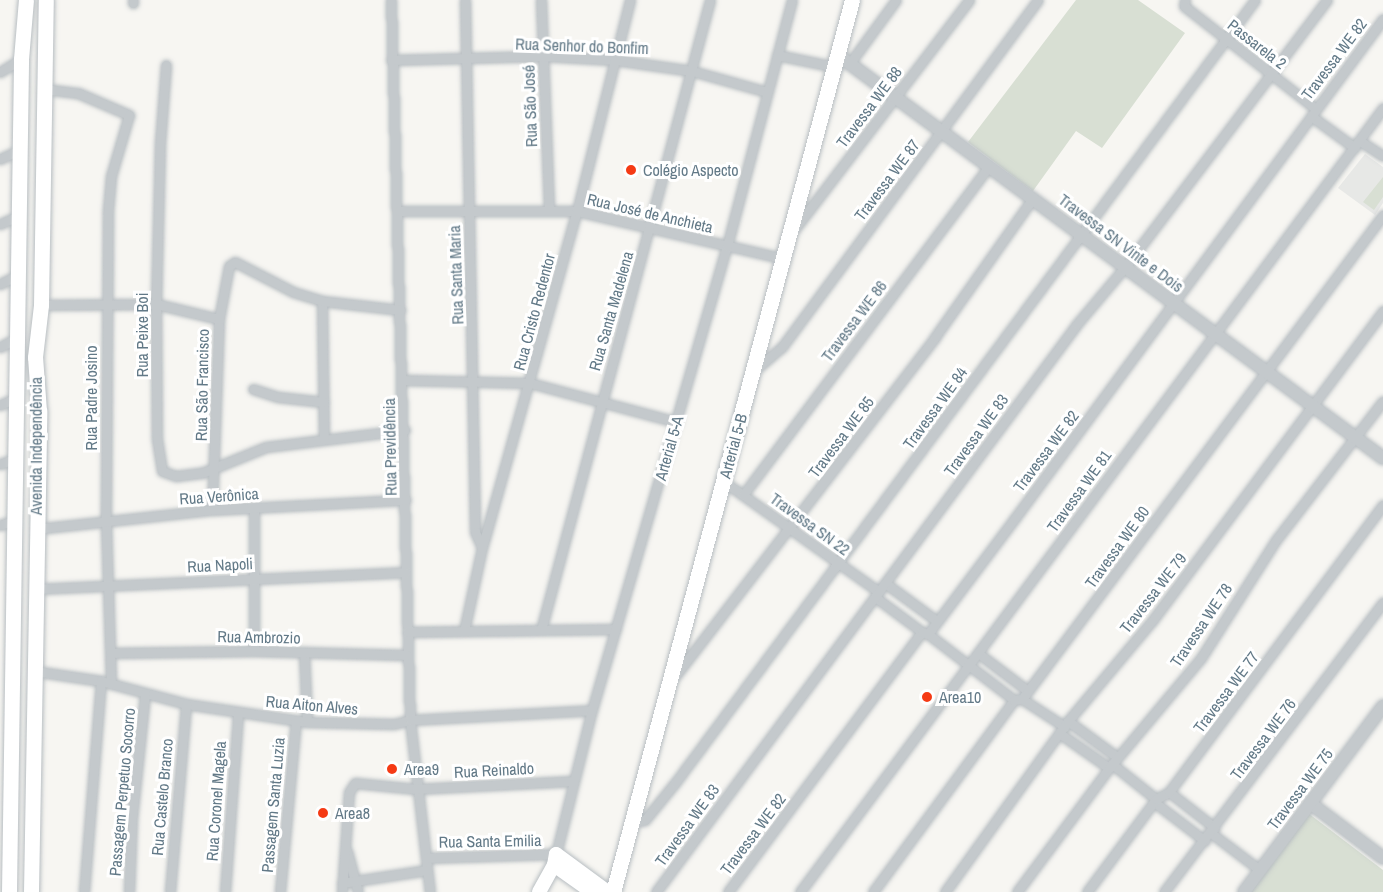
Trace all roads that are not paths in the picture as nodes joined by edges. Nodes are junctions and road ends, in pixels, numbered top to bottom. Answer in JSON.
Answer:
{"nodes":[{"id":1,"x":391,"y":0,"type":"edge"},
{"id":2,"x":465,"y":0,"type":"edge"},
{"id":3,"x":541,"y":0,"type":"edge"},
{"id":4,"x":630,"y":0,"type":"edge"},
{"id":5,"x":710,"y":0,"type":"edge"},
{"id":6,"x":792,"y":0,"type":"edge"},
{"id":7,"x":852,"y":0,"type":"edge"},
{"id":8,"x":896,"y":0,"type":"edge"},
{"id":9,"x":969,"y":0,"type":"edge"},
{"id":10,"x":1038,"y":0,"type":"edge"},
{"id":11,"x":1185,"y":0,"type":"edge"},
{"id":12,"x":1255,"y":0,"type":"edge"},
{"id":13,"x":1327,"y":0,"type":"edge"},
{"id":14,"x":26,"y":4,"type":"edge"},
{"id":15,"x":46,"y":4,"type":"edge"},
{"id":16,"x":1383,"y":19,"type":"edge"},
{"id":17,"x":1226,"y":39,"type":"junction"},
{"id":18,"x":777,"y":55,"type":"junction"},
{"id":19,"x":543,"y":56,"type":"junction"},
{"id":20,"x":21,"y":59,"type":"junction"},
{"id":21,"x":466,"y":59,"type":"junction"},
{"id":22,"x":391,"y":60,"type":"junction"},
{"id":23,"x":615,"y":60,"type":"junction"},
{"id":24,"x":841,"y":62,"type":"junction"},
{"id":25,"x":166,"y":65,"type":"dead end"},
{"id":26,"x":692,"y":71,"type":"junction"},
{"id":27,"x":0,"y":72,"type":"edge"},
{"id":28,"x":1269,"y":73,"type":"junction"},
{"id":29,"x":44,"y":89,"type":"junction"},
{"id":30,"x":767,"y":92,"type":"junction"},
{"id":31,"x":896,"y":97,"type":"junction"},
{"id":32,"x":1383,"y":108,"type":"edge"},
{"id":33,"x":1313,"y":112,"type":"junction"},
{"id":34,"x":942,"y":132,"type":"junction"},
{"id":35,"x":1357,"y":144,"type":"junction"},
{"id":36,"x":21,"y":149,"type":"junction"},
{"id":37,"x":1383,"y":156,"type":"edge"},
{"id":38,"x":0,"y":159,"type":"edge"},
{"id":39,"x":989,"y":166,"type":"junction"},
{"id":40,"x":1033,"y":198,"type":"junction"},
{"id":41,"x":549,"y":210,"type":"junction"},
{"id":42,"x":399,"y":211,"type":"junction"},
{"id":43,"x":469,"y":211,"type":"junction"},
{"id":44,"x":577,"y":211,"type":"junction"},
{"id":45,"x":22,"y":214,"type":"junction"},
{"id":46,"x":1383,"y":215,"type":"edge"},
{"id":47,"x":0,"y":224,"type":"edge"},
{"id":48,"x":650,"y":227,"type":"junction"},
{"id":49,"x":792,"y":232,"type":"junction"},
{"id":50,"x":1082,"y":234,"type":"junction"},
{"id":51,"x":726,"y":246,"type":"junction"},
{"id":52,"x":785,"y":259,"type":"junction"},
{"id":53,"x":1125,"y":267,"type":"junction"},
{"id":54,"x":18,"y":275,"type":"junction"},
{"id":55,"x":0,"y":284,"type":"edge"},
{"id":56,"x":322,"y":301,"type":"junction"},
{"id":57,"x":1172,"y":303,"type":"junction"},
{"id":58,"x":107,"y":304,"type":"junction"},
{"id":59,"x":156,"y":304,"type":"junction"},
{"id":60,"x":41,"y":305,"type":"junction"},
{"id":61,"x":400,"y":310,"type":"junction"},
{"id":62,"x":1383,"y":311,"type":"edge"},
{"id":63,"x":219,"y":319,"type":"junction"},
{"id":64,"x":1215,"y":335,"type":"junction"},
{"id":65,"x":17,"y":338,"type":"junction"},
{"id":66,"x":0,"y":347,"type":"edge"},
{"id":67,"x":753,"y":372,"type":"junction"},
{"id":68,"x":1266,"y":374,"type":"junction"},
{"id":69,"x":403,"y":380,"type":"junction"},
{"id":70,"x":474,"y":380,"type":"junction"},
{"id":71,"x":530,"y":383,"type":"junction"},
{"id":72,"x":253,"y":389,"type":"dead end"},
{"id":73,"x":18,"y":397,"type":"junction"},
{"id":74,"x":602,"y":400,"type":"junction"},
{"id":75,"x":1383,"y":401,"type":"edge"},
{"id":76,"x":324,"y":402,"type":"junction"},
{"id":77,"x":0,"y":405,"type":"edge"},
{"id":78,"x":1311,"y":408,"type":"junction"},
{"id":79,"x":677,"y":422,"type":"junction"},
{"id":80,"x":405,"y":430,"type":"junction"},
{"id":81,"x":1354,"y":436,"type":"junction"},
{"id":82,"x":324,"y":439,"type":"junction"},
{"id":83,"x":17,"y":458,"type":"junction"},
{"id":84,"x":1383,"y":458,"type":"edge"},
{"id":85,"x":0,"y":464,"type":"edge"},
{"id":86,"x":216,"y":467,"type":"junction"},
{"id":87,"x":723,"y":481,"type":"junction"},
{"id":88,"x":743,"y":495,"type":"junction"},
{"id":89,"x":406,"y":500,"type":"junction"},
{"id":90,"x":1383,"y":505,"type":"edge"},
{"id":91,"x":254,"y":508,"type":"junction"},
{"id":92,"x":212,"y":510,"type":"junction"},
{"id":93,"x":16,"y":520,"type":"junction"},
{"id":94,"x":106,"y":522,"type":"junction"},
{"id":95,"x":0,"y":525,"type":"edge"},
{"id":96,"x":36,"y":529,"type":"junction"},
{"id":97,"x":790,"y":529,"type":"junction"},
{"id":98,"x":482,"y":548,"type":"junction"},
{"id":99,"x":836,"y":562,"type":"junction"},
{"id":100,"x":406,"y":572,"type":"junction"},
{"id":101,"x":254,"y":578,"type":"junction"},
{"id":102,"x":885,"y":584,"type":"junction"},
{"id":103,"x":108,"y":585,"type":"junction"},
{"id":104,"x":35,"y":589,"type":"junction"},
{"id":105,"x":877,"y":595,"type":"junction"},
{"id":106,"x":1383,"y":602,"type":"edge"},
{"id":107,"x":937,"y":621,"type":"junction"},
{"id":108,"x":616,"y":629,"type":"junction"},
{"id":109,"x":541,"y":630,"type":"junction"},
{"id":110,"x":464,"y":631,"type":"junction"},
{"id":111,"x":406,"y":632,"type":"junction"},
{"id":112,"x":925,"y":633,"type":"junction"},
{"id":113,"x":254,"y":651,"type":"junction"},
{"id":114,"x":304,"y":652,"type":"junction"},
{"id":115,"x":111,"y":653,"type":"junction"},
{"id":116,"x":978,"y":653,"type":"junction"},
{"id":117,"x":407,"y":655,"type":"junction"},
{"id":118,"x":968,"y":666,"type":"junction"},
{"id":119,"x":34,"y":671,"type":"junction"},
{"id":120,"x":106,"y":682,"type":"junction"},
{"id":121,"x":666,"y":688,"type":"junction"},
{"id":122,"x":1028,"y":691,"type":"junction"},
{"id":123,"x":145,"y":694,"type":"junction"},
{"id":124,"x":1018,"y":700,"type":"junction"},
{"id":125,"x":186,"y":704,"type":"junction"},
{"id":126,"x":1383,"y":706,"type":"edge"},
{"id":127,"x":6,"y":708,"type":"edge"},
{"id":128,"x":592,"y":711,"type":"junction"},
{"id":129,"x":238,"y":713,"type":"junction"},
{"id":130,"x":410,"y":720,"type":"junction"},
{"id":131,"x":296,"y":722,"type":"junction"},
{"id":132,"x":307,"y":722,"type":"junction"},
{"id":133,"x":1064,"y":727,"type":"junction"},
{"id":134,"x":1113,"y":763,"type":"junction"},
{"id":135,"x":6,"y":781,"type":"edge"},
{"id":136,"x":574,"y":781,"type":"junction"},
{"id":137,"x":416,"y":789,"type":"junction"},
{"id":138,"x":1169,"y":792,"type":"junction"},
{"id":139,"x":1155,"y":800,"type":"junction"},
{"id":140,"x":1311,"y":803,"type":"junction"},
{"id":141,"x":632,"y":822,"type":"junction"},
{"id":142,"x":1210,"y":834,"type":"junction"},
{"id":143,"x":345,"y":846,"type":"junction"},
{"id":144,"x":5,"y":853,"type":"edge"},
{"id":145,"x":426,"y":858,"type":"junction"},
{"id":146,"x":1383,"y":858,"type":"edge"},
{"id":147,"x":555,"y":860,"type":"junction"},
{"id":148,"x":427,"y":870,"type":"junction"},
{"id":149,"x":1260,"y":870,"type":"junction"},
{"id":150,"x":357,"y":887,"type":"edge"},
{"id":151,"x":342,"y":888,"type":"edge"},
{"id":152,"x":9,"y":892,"type":"edge"},
{"id":153,"x":31,"y":892,"type":"edge"},
{"id":154,"x":84,"y":892,"type":"edge"},
{"id":155,"x":129,"y":892,"type":"edge"},
{"id":156,"x":170,"y":892,"type":"edge"},
{"id":157,"x":225,"y":892,"type":"edge"},
{"id":158,"x":280,"y":892,"type":"edge"},
{"id":159,"x":430,"y":892,"type":"edge"},
{"id":160,"x":539,"y":892,"type":"edge"},
{"id":161,"x":592,"y":892,"type":"edge"},
{"id":162,"x":608,"y":892,"type":"edge"},
{"id":163,"x":613,"y":892,"type":"edge"},
{"id":164,"x":656,"y":892,"type":"edge"},
{"id":165,"x":728,"y":892,"type":"edge"},
{"id":166,"x":800,"y":892,"type":"edge"},
{"id":167,"x":873,"y":892,"type":"edge"},
{"id":168,"x":945,"y":892,"type":"edge"},
{"id":169,"x":1017,"y":892,"type":"edge"},
{"id":170,"x":1087,"y":892,"type":"edge"},
{"id":171,"x":1164,"y":892,"type":"edge"},
{"id":172,"x":1244,"y":892,"type":"edge"}],
"edges":[{"from":1,"to":22,"type":"street","name":"Rua Previdência"},
{"from":2,"to":21,"type":"street","name":"Rua Santa Maria"},
{"from":3,"to":19,"type":"street","name":"Rua São José"},
{"from":4,"to":23,"type":"street","name":"Rua Cristo Redentor"},
{"from":5,"to":26,"type":"street","name":"Rua Santa Madelena"},
{"from":6,"to":18,"type":"street","name":"Arterial 5-A"},
{"from":7,"to":24,"type":"main road","name":"Arterial 5-B"},
{"from":8,"to":24,"type":"street"},
{"from":9,"to":31,"type":"street","name":"Travessa WE 88"},
{"from":10,"to":34,"type":"street","name":"Travessa WE 87"},
{"from":11,"to":17,"type":"street","name":"Passarela 2"},
{"from":12,"to":17,"type":"street","name":"Travessa WE 84"},
{"from":13,"to":28,"type":"street","name":"Travessa WE 83"},
{"from":14,"to":15,"type":"main road"},
{"from":14,"to":20,"type":"main road","name":"Avenida Independência"},
{"from":15,"to":29,"type":"main road","name":"Avenida Independência"},
{"from":16,"to":33,"type":"street","name":"Travessa WE 82"},
{"from":17,"to":28,"type":"street","name":"Passarela 2"},
{"from":17,"to":50,"type":"street","name":"Travessa WE 84"},
{"from":18,"to":24,"type":"street"},
{"from":18,"to":30,"type":"street","name":"Arterial 5-A"},
{"from":19,"to":21,"type":"street","name":"Rua Senhor do Bonfim"},
{"from":19,"to":23,"type":"street","name":"Rua Senhor do Bonfim"},
{"from":19,"to":41,"type":"street","name":"Rua São José"},
{"from":20,"to":27,"type":"street"},
{"from":20,"to":36,"type":"main road","name":"Avenida Independência"},
{"from":21,"to":22,"type":"street","name":"Rua Senhor do Bonfim"},
{"from":21,"to":43,"type":"street","name":"Rua Santa Maria"},
{"from":22,"to":42,"type":"street","name":"Rua Previdência"},
{"from":23,"to":26,"type":"street","name":"Rua Senhor do Bonfim"},
{"from":23,"to":44,"type":"street","name":"Rua Cristo Redentor"},
{"from":24,"to":31,"type":"street","name":"Travessa SN Vinte e Dois"},
{"from":24,"to":49,"type":"main road","name":"Arterial 5-B"},
{"from":25,"to":59,"type":"street","name":"Rua Peixe Boi"},
{"from":26,"to":30,"type":"street","name":"Rua Senhor do Bonfim"},
{"from":26,"to":48,"type":"street","name":"Rua Santa Madelena"},
{"from":28,"to":33,"type":"street","name":"Passarela 2"},
{"from":28,"to":53,"type":"street","name":"Travessa WE 83"},
{"from":29,"to":58,"type":"street","name":"Rua Padre Josino"},
{"from":29,"to":60,"type":"main road","name":"Avenida Independência"},
{"from":30,"to":51,"type":"street","name":"Arterial 5-A"},
{"from":31,"to":34,"type":"street","name":"Travessa SN Vinte e Dois"},
{"from":31,"to":49,"type":"street","name":"Travessa WE 88"},
{"from":32,"to":35,"type":"street","name":"Travessa WE 81"},
{"from":33,"to":35,"type":"street","name":"Passarela 2"},
{"from":33,"to":57,"type":"street","name":"Travessa WE 82"},
{"from":34,"to":39,"type":"street","name":"Travessa SN Vinte e Dois"},
{"from":34,"to":67,"type":"street","name":"Travessa WE 87"},
{"from":35,"to":37,"type":"street","name":"Passarela 2"},
{"from":35,"to":64,"type":"street","name":"Travessa WE 81"},
{"from":36,"to":38,"type":"street"},
{"from":36,"to":45,"type":"main road","name":"Avenida Independência"},
{"from":39,"to":40,"type":"street","name":"Travessa SN Vinte e Dois"},
{"from":39,"to":88,"type":"street","name":"Travessa WE 86"},
{"from":40,"to":50,"type":"street","name":"Travessa SN Vinte e Dois"},
{"from":40,"to":97,"type":"street","name":"Travessa WE 85"},
{"from":41,"to":43,"type":"street","name":"Rua José de Anchieta"},
{"from":41,"to":44,"type":"street","name":"Rua José de Anchieta"},
{"from":42,"to":43,"type":"street","name":"Rua José de Anchieta"},
{"from":42,"to":61,"type":"street","name":"Rua Previdência"},
{"from":43,"to":70,"type":"street","name":"Rua Santa Maria"},
{"from":44,"to":48,"type":"street","name":"Rua José de Anchieta"},
{"from":44,"to":71,"type":"street","name":"Rua Cristo Redentor"},
{"from":45,"to":47,"type":"street"},
{"from":45,"to":54,"type":"main road","name":"Avenida Independência"},
{"from":46,"to":68,"type":"street","name":"Travessa WE 80"},
{"from":48,"to":51,"type":"street","name":"Rua José de Anchieta"},
{"from":48,"to":74,"type":"street","name":"Rua Santa Madelena"},
{"from":49,"to":52,"type":"main road","name":"Arterial 5-B"},
{"from":50,"to":53,"type":"street","name":"Travessa SN Vinte e Dois"},
{"from":50,"to":99,"type":"street","name":"Travessa WE 84"},
{"from":51,"to":52,"type":"street","name":"Rua José de Anchieta"},
{"from":51,"to":79,"type":"street","name":"Arterial 5-A"},
{"from":52,"to":67,"type":"main road","name":"Arterial 5-B"},
{"from":53,"to":57,"type":"street","name":"Travessa SN Vinte e Dois"},
{"from":53,"to":102,"type":"street","name":"Travessa WE 83"},
{"from":54,"to":55,"type":"street"},
{"from":54,"to":65,"type":"main road","name":"Avenida Independência"},
{"from":56,"to":61,"type":"street"},
{"from":56,"to":63,"type":"street","name":"Rua São Francisco"},
{"from":56,"to":76,"type":"street"},
{"from":57,"to":64,"type":"street","name":"Travessa SN Vinte e Dois"},
{"from":57,"to":107,"type":"street","name":"Travessa WE 82"},
{"from":58,"to":59,"type":"street"},
{"from":58,"to":60,"type":"street"},
{"from":58,"to":94,"type":"street","name":"Rua Padre Josino"},
{"from":59,"to":63,"type":"street"},
{"from":59,"to":86,"type":"street","name":"Rua Peixe Boi"},
{"from":60,"to":96,"type":"main road","name":"Avenida Independência"},
{"from":61,"to":69,"type":"street","name":"Rua Previdência"},
{"from":62,"to":78,"type":"street","name":"Travessa WE 79"},
{"from":63,"to":86,"type":"street","name":"Rua São Francisco"},
{"from":64,"to":68,"type":"street","name":"Travessa SN Vinte e Dois"},
{"from":64,"to":116,"type":"street","name":"Travessa WE 81"},
{"from":65,"to":66,"type":"street"},
{"from":65,"to":73,"type":"main road","name":"Avenida Independência"},
{"from":67,"to":87,"type":"main road","name":"Arterial 5-B"},
{"from":68,"to":78,"type":"street","name":"Travessa SN Vinte e Dois"},
{"from":68,"to":122,"type":"street","name":"Travessa WE 80"},
{"from":69,"to":70,"type":"street"},
{"from":69,"to":80,"type":"street","name":"Rua Previdência"},
{"from":70,"to":71,"type":"street"},
{"from":70,"to":98,"type":"street","name":"Rua Santa Maria"},
{"from":71,"to":74,"type":"street"},
{"from":71,"to":98,"type":"street","name":"Rua Cristo Redentor"},
{"from":72,"to":76,"type":"street"},
{"from":73,"to":77,"type":"street"},
{"from":73,"to":83,"type":"main road","name":"Avenida Independência"},
{"from":74,"to":79,"type":"street"},
{"from":74,"to":109,"type":"street","name":"Rua Santa Madelena"},
{"from":75,"to":81,"type":"street","name":"Travessa WE 78"},
{"from":76,"to":82,"type":"street"},
{"from":78,"to":81,"type":"street","name":"Travessa SN Vinte e Dois"},
{"from":78,"to":133,"type":"street","name":"Travessa WE 79"},
{"from":79,"to":108,"type":"street","name":"Arterial 5-A"},
{"from":80,"to":82,"type":"street"},
{"from":80,"to":89,"type":"street","name":"Rua Previdência"},
{"from":81,"to":84,"type":"street","name":"Travessa SN Vinte e Dois"},
{"from":81,"to":134,"type":"street","name":"Travessa WE 78"},
{"from":82,"to":86,"type":"street"},
{"from":83,"to":85,"type":"street"},
{"from":83,"to":93,"type":"main road","name":"Avenida Independência"},
{"from":86,"to":92,"type":"street","name":"Rua São Francisco"},
{"from":87,"to":88,"type":"street","name":"Travessa SN 22"},
{"from":87,"to":121,"type":"main road","name":"Arterial 5-B"},
{"from":88,"to":97,"type":"street","name":"Travessa SN 22"},
{"from":89,"to":91,"type":"street","name":"Rua Verônica"},
{"from":89,"to":100,"type":"street","name":"Rua Previdência"},
{"from":90,"to":138,"type":"street","name":"Travessa WE 77"},
{"from":91,"to":92,"type":"street","name":"Rua Verônica"},
{"from":91,"to":101,"type":"street"},
{"from":92,"to":94,"type":"street","name":"Rua Verônica"},
{"from":93,"to":95,"type":"street"},
{"from":93,"to":127,"type":"main road","name":"Avenida Independência"},
{"from":94,"to":96,"type":"street","name":"Rua Verônica"},
{"from":94,"to":103,"type":"street","name":"Rua Padre Josino"},
{"from":96,"to":104,"type":"main road","name":"Avenida Independência"},
{"from":97,"to":99,"type":"street","name":"Travessa SN 22"},
{"from":97,"to":121,"type":"street","name":"Travessa WE 85"},
{"from":98,"to":110,"type":"street","name":"Rua Cristo Redentor"},
{"from":99,"to":105,"type":"street","name":"Travessa SN 22"},
{"from":99,"to":141,"type":"street","name":"Travessa WE 84"},
{"from":100,"to":101,"type":"street","name":"Rua Napoli"},
{"from":100,"to":111,"type":"street","name":"Rua Previdência"},
{"from":101,"to":103,"type":"street","name":"Rua Napoli"},
{"from":101,"to":113,"type":"street"},
{"from":102,"to":105,"type":"street","name":"Travessa WE 83"},
{"from":102,"to":107,"type":"street"},
{"from":103,"to":104,"type":"street","name":"Rua Napoli"},
{"from":103,"to":115,"type":"street","name":"Rua Padre Josino"},
{"from":104,"to":119,"type":"main road","name":"Avenida Independência"},
{"from":105,"to":112,"type":"street","name":"Travessa SN 22"},
{"from":105,"to":164,"type":"street","name":"Travessa WE 83"},
{"from":106,"to":142,"type":"street","name":"Travessa WE 76"},
{"from":107,"to":112,"type":"street","name":"Travessa WE 82"},
{"from":108,"to":109,"type":"street"},
{"from":108,"to":128,"type":"street","name":"Arterial 5-A"},
{"from":109,"to":110,"type":"street"},
{"from":110,"to":111,"type":"street"},
{"from":111,"to":117,"type":"street","name":"Rua Previdência"},
{"from":112,"to":118,"type":"street","name":"Travessa SN 22"},
{"from":112,"to":165,"type":"street","name":"Travessa WE 82"},
{"from":113,"to":114,"type":"street","name":"Rua Ambrozio"},
{"from":113,"to":115,"type":"street","name":"Rua Ambrozio"},
{"from":114,"to":117,"type":"street","name":"Rua Ambrozio"},
{"from":114,"to":132,"type":"street"},
{"from":115,"to":120,"type":"street","name":"Rua Padre Josino"},
{"from":116,"to":118,"type":"street","name":"Travessa WE 81"},
{"from":116,"to":122,"type":"street"},
{"from":117,"to":130,"type":"street","name":"Rua Previdência"},
{"from":118,"to":124,"type":"street","name":"Travessa SN 22"},
{"from":118,"to":166,"type":"street","name":"Travessa WE 81"},
{"from":119,"to":120,"type":"street","name":"Rua Aiton Alves"},
{"from":119,"to":153,"type":"main road","name":"Avenida Independência"},
{"from":120,"to":123,"type":"street","name":"Rua Aiton Alves"},
{"from":120,"to":154,"type":"street","name":"Rua Padre Josino"},
{"from":121,"to":141,"type":"main road","name":"Arterial 5-B"},
{"from":122,"to":124,"type":"street","name":"Travessa WE 80"},
{"from":123,"to":125,"type":"street","name":"Rua Aiton Alves"},
{"from":123,"to":155,"type":"street","name":"Passagem Perpetuo Socorro"},
{"from":124,"to":133,"type":"street"},
{"from":124,"to":167,"type":"street","name":"Travessa WE 80"},
{"from":125,"to":129,"type":"street","name":"Rua Aiton Alves"},
{"from":125,"to":156,"type":"street","name":"Rua Castelo Branco"},
{"from":126,"to":140,"type":"street","name":"Travessa WE 75"},
{"from":127,"to":135,"type":"main road","name":"Avenida Independência"},
{"from":128,"to":130,"type":"street","name":"Rua Aiton Alves"},
{"from":128,"to":136,"type":"street","name":"Arterial 5-A"},
{"from":129,"to":131,"type":"street","name":"Rua Aiton Alves"},
{"from":129,"to":157,"type":"street","name":"Rua Coronel Magela"},
{"from":130,"to":132,"type":"street","name":"Rua Aiton Alves"},
{"from":130,"to":137,"type":"street","name":"Rua Previdência"},
{"from":131,"to":132,"type":"street","name":"Rua Aiton Alves"},
{"from":131,"to":158,"type":"street","name":"Passagem Santa Luzia"},
{"from":133,"to":134,"type":"street"},
{"from":133,"to":134,"type":"street"},
{"from":133,"to":168,"type":"street","name":"Travessa WE 79"},
{"from":134,"to":139,"type":"street"},
{"from":134,"to":169,"type":"street","name":"Travessa WE 78"},
{"from":135,"to":144,"type":"main road","name":"Avenida Independência"},
{"from":136,"to":137,"type":"street","name":"Rua Reinaldo"},
{"from":136,"to":147,"type":"street","name":"Arterial 5-A"},
{"from":137,"to":143,"type":"street","name":"Rua Reinaldo"},
{"from":137,"to":145,"type":"street","name":"Rua Previdência"},
{"from":138,"to":139,"type":"street","name":"Travessa WE 77"},
{"from":138,"to":142,"type":"street"},
{"from":139,"to":142,"type":"street"},
{"from":139,"to":170,"type":"street","name":"Travessa WE 77"},
{"from":140,"to":146,"type":"street"},
{"from":140,"to":149,"type":"street","name":"Travessa WE 75"},
{"from":141,"to":163,"type":"main road","name":"Arterial 5-B"},
{"from":142,"to":149,"type":"street"},
{"from":142,"to":171,"type":"street","name":"Travessa WE 76"},
{"from":143,"to":150,"type":"street"},
{"from":143,"to":151,"type":"street"},
{"from":144,"to":152,"type":"main road","name":"Avenida Independência"},
{"from":145,"to":147,"type":"street","name":"Rua Santa Emilia"},
{"from":145,"to":148,"type":"street","name":"Rua Previdência"},
{"from":147,"to":160,"type":"main road","name":"Arterial 5-A"},
{"from":147,"to":161,"type":"main road"},
{"from":147,"to":162,"type":"main road"},
{"from":148,"to":150,"type":"street"},
{"from":148,"to":159,"type":"street","name":"Rua Previdência"},
{"from":149,"to":172,"type":"street","name":"Travessa WE 75"},
{"from":150,"to":151,"type":"street"}]}
